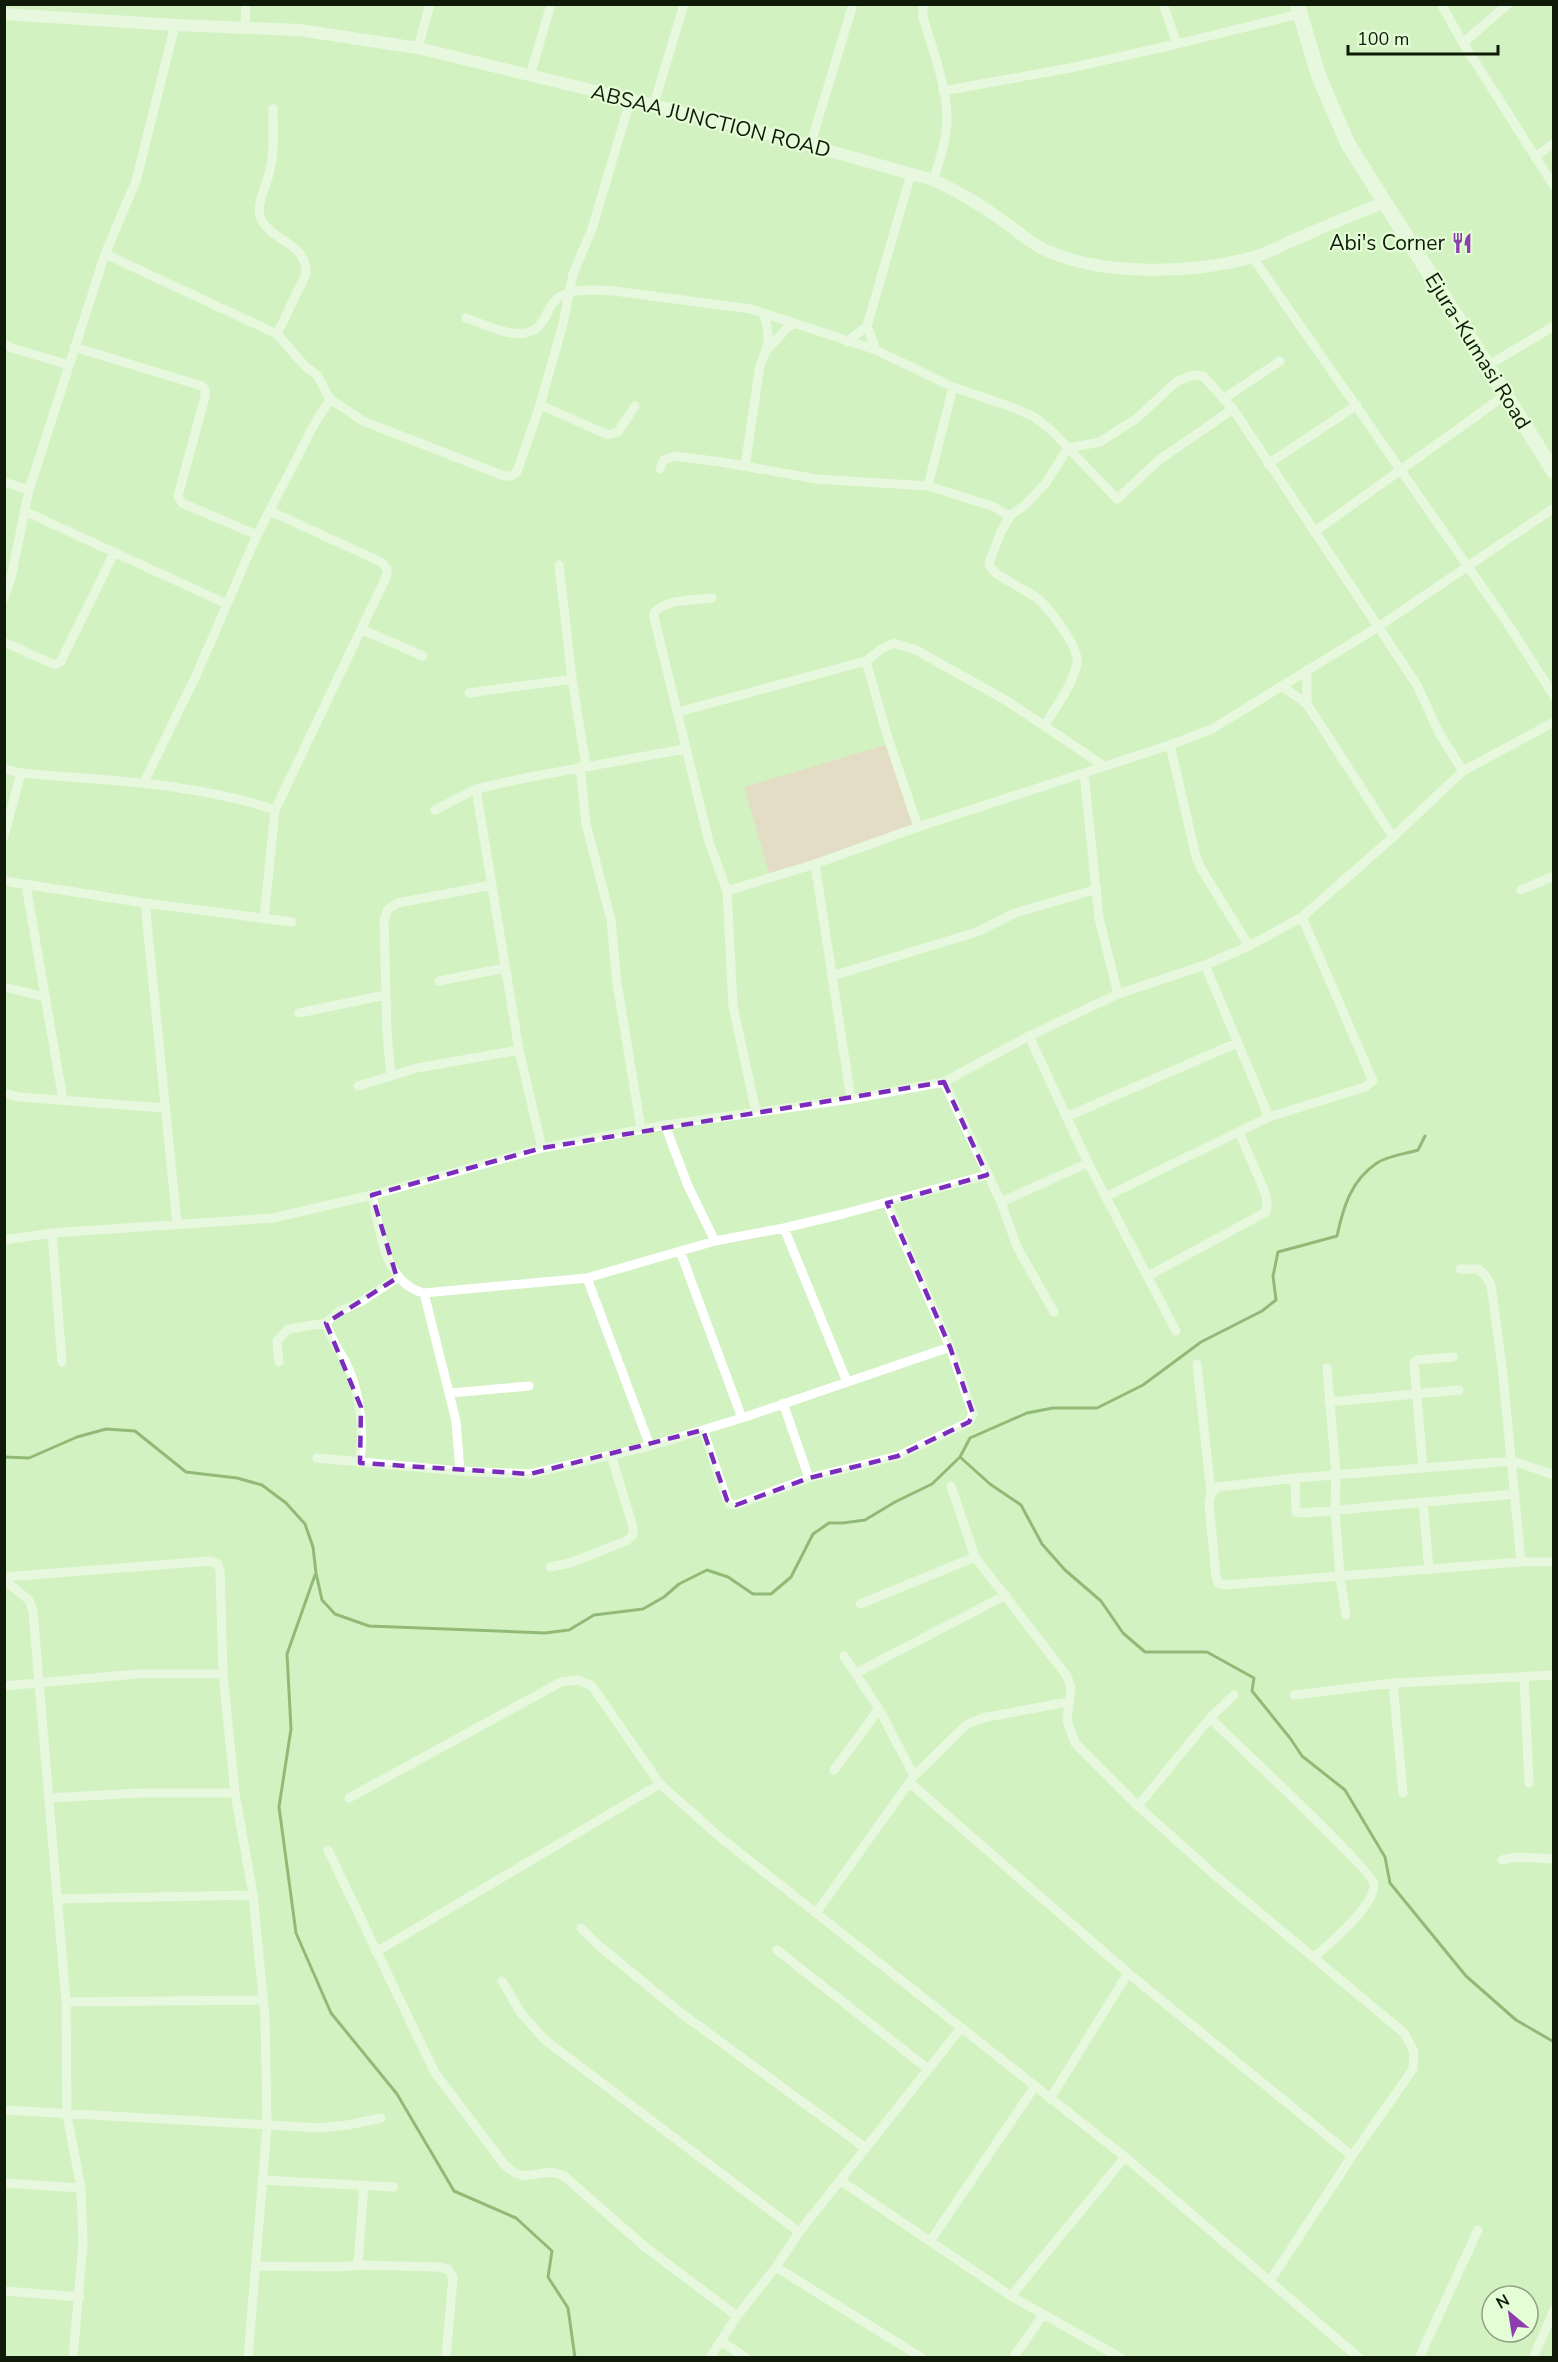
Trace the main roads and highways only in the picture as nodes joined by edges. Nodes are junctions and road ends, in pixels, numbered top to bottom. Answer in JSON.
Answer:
{"nodes":[{"id":1,"x":1298,"y":9,"type":"edge"},
{"id":2,"x":1554,"y":472,"type":"edge"}],
"edges":[{"from":1,"to":2,"type":"main road","name":"Ejura-Kumasi Road"}]}
